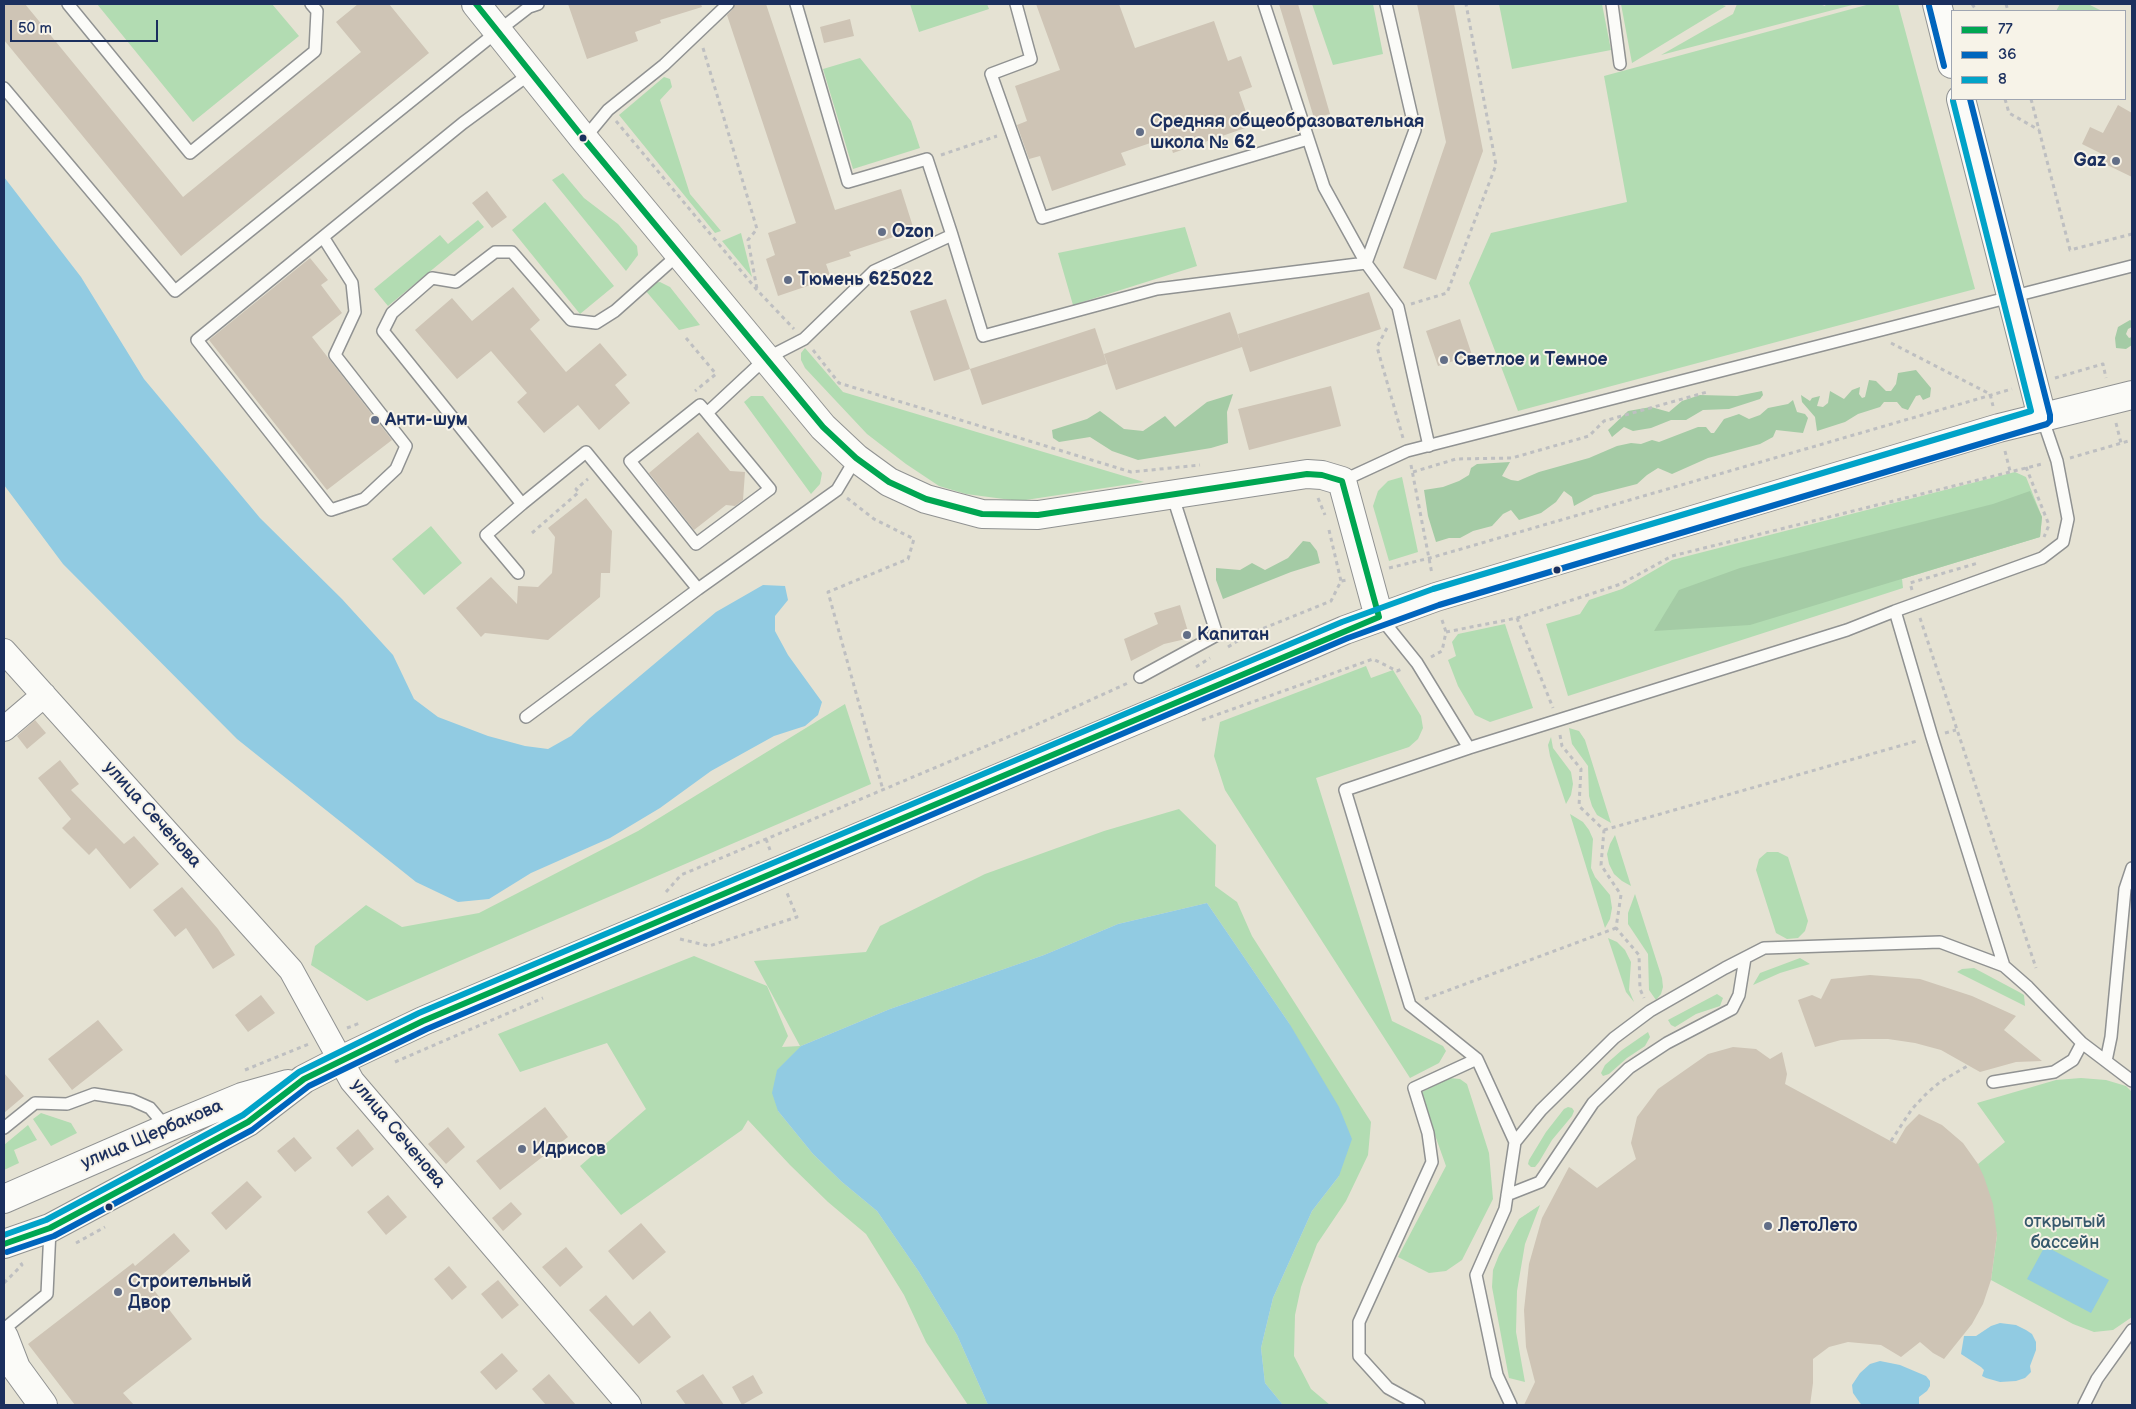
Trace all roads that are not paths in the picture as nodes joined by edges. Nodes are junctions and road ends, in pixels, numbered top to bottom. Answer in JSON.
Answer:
{"nodes":[{"id":1,"x":68,"y":4,"type":"edge"},
{"id":2,"x":327,"y":4,"type":"edge"},
{"id":3,"x":476,"y":4,"type":"edge"},
{"id":4,"x":538,"y":4,"type":"edge"},
{"id":5,"x":728,"y":4,"type":"edge"},
{"id":6,"x":796,"y":4,"type":"edge"},
{"id":7,"x":1016,"y":4,"type":"edge"},
{"id":8,"x":1264,"y":4,"type":"edge"},
{"id":9,"x":1386,"y":4,"type":"edge"},
{"id":10,"x":1612,"y":4,"type":"edge"},
{"id":11,"x":1937,"y":4,"type":"edge"},
{"id":12,"x":314,"y":8,"type":"edge"},
{"id":13,"x":498,"y":31,"type":"junction"},
{"id":14,"x":1951,"y":60,"type":"edge"},
{"id":15,"x":1620,"y":64,"type":"dead end"},
{"id":16,"x":531,"y":73,"type":"junction"},
{"id":17,"x":4,"y":88,"type":"edge"},
{"id":18,"x":1961,"y":100,"type":"edge"},
{"id":19,"x":584,"y":139,"type":"junction"},
{"id":20,"x":1308,"y":139,"type":"junction"},
{"id":21,"x":952,"y":235,"type":"junction"},
{"id":22,"x":323,"y":237,"type":"junction"},
{"id":23,"x":679,"y":254,"type":"junction"},
{"id":24,"x":1366,"y":263,"type":"junction"},
{"id":25,"x":2132,"y":266,"type":"edge"},
{"id":26,"x":2011,"y":297,"type":"junction"},
{"id":27,"x":765,"y":359,"type":"junction"},
{"id":28,"x":2121,"y":397,"type":"edge"},
{"id":29,"x":707,"y":413,"type":"junction"},
{"id":30,"x":2042,"y":417,"type":"junction"},
{"id":31,"x":1429,"y":446,"type":"junction"},
{"id":32,"x":856,"y":458,"type":"junction"},
{"id":33,"x":1342,"y":481,"type":"junction"},
{"id":34,"x":1172,"y":494,"type":"junction"},
{"id":35,"x":522,"y":504,"type":"junction"},
{"id":36,"x":518,"y":573,"type":"dead end"},
{"id":37,"x":698,"y":589,"type":"junction"},
{"id":38,"x":1895,"y":610,"type":"junction"},
{"id":39,"x":1380,"y":617,"type":"junction"},
{"id":40,"x":4,"y":651,"type":"edge"},
{"id":41,"x":1140,"y":677,"type":"road end"},
{"id":42,"x":44,"y":695,"type":"junction"},
{"id":43,"x":526,"y":717,"type":"dead end"},
{"id":44,"x":4,"y":729,"type":"edge"},
{"id":45,"x":1469,"y":748,"type":"junction"},
{"id":46,"x":2132,"y":868,"type":"edge"},
{"id":47,"x":1745,"y":958,"type":"junction"},
{"id":48,"x":2004,"y":966,"type":"junction"},
{"id":49,"x":2082,"y":1043,"type":"junction"},
{"id":50,"x":1477,"y":1059,"type":"junction"},
{"id":51,"x":339,"y":1061,"type":"junction"},
{"id":52,"x":2106,"y":1061,"type":"junction"},
{"id":53,"x":304,"y":1079,"type":"junction"},
{"id":54,"x":2132,"y":1081,"type":"edge"},
{"id":55,"x":1993,"y":1082,"type":"dead end"},
{"id":56,"x":4,"y":1128,"type":"edge"},
{"id":57,"x":167,"y":1128,"type":"junction"},
{"id":58,"x":1515,"y":1142,"type":"junction"},
{"id":59,"x":1507,"y":1195,"type":"junction"},
{"id":60,"x":4,"y":1200,"type":"edge"},
{"id":61,"x":50,"y":1228,"type":"junction"},
{"id":62,"x":4,"y":1244,"type":"edge"},
{"id":63,"x":4,"y":1329,"type":"edge"},
{"id":64,"x":2132,"y":1330,"type":"edge"},
{"id":65,"x":4,"y":1337,"type":"edge"},
{"id":66,"x":43,"y":1405,"type":"edge"},
{"id":67,"x":629,"y":1405,"type":"edge"},
{"id":68,"x":1419,"y":1405,"type":"edge"},
{"id":69,"x":1512,"y":1405,"type":"edge"},
{"id":70,"x":2084,"y":1405,"type":"edge"}],
"edges":[{"from":1,"to":12,"type":"lane"},
{"from":2,"to":12,"type":"lane"},
{"from":3,"to":13,"type":"main road"},
{"from":4,"to":13,"type":"lane"},
{"from":5,"to":19,"type":"lane"},
{"from":6,"to":21,"type":"lane"},
{"from":7,"to":20,"type":"lane"},
{"from":8,"to":20,"type":"lane"},
{"from":9,"to":24,"type":"lane"},
{"from":10,"to":15,"type":"lane"},
{"from":11,"to":14,"type":"main road"},
{"from":13,"to":16,"type":"main road"},
{"from":13,"to":17,"type":"lane"},
{"from":16,"to":19,"type":"main road"},
{"from":16,"to":22,"type":"lane"},
{"from":18,"to":26,"type":"main road"},
{"from":19,"to":23,"type":"main road"},
{"from":20,"to":24,"type":"lane"},
{"from":21,"to":24,"type":"lane"},
{"from":21,"to":27,"type":"lane"},
{"from":22,"to":22,"type":"lane"},
{"from":23,"to":27,"type":"main road"},
{"from":23,"to":35,"type":"lane"},
{"from":24,"to":31,"type":"lane"},
{"from":25,"to":26,"type":"lane"},
{"from":26,"to":30,"type":"main road"},
{"from":26,"to":31,"type":"lane"},
{"from":27,"to":29,"type":"lane"},
{"from":27,"to":32,"type":"main road"},
{"from":28,"to":30,"type":"main road","name":"улица Щербакова"},
{"from":29,"to":29,"type":"lane"},
{"from":30,"to":38,"type":"lane"},
{"from":30,"to":39,"type":"main road","name":"улица Щербакова"},
{"from":31,"to":33,"type":"lane"},
{"from":32,"to":34,"type":"main road"},
{"from":32,"to":37,"type":"lane"},
{"from":33,"to":34,"type":"main road"},
{"from":33,"to":39,"type":"main road"},
{"from":34,"to":41,"type":"lane"},
{"from":35,"to":36,"type":"lane"},
{"from":35,"to":37,"type":"lane"},
{"from":37,"to":43,"type":"lane"},
{"from":38,"to":45,"type":"lane"},
{"from":38,"to":48,"type":"lane"},
{"from":39,"to":45,"type":"lane"},
{"from":39,"to":51,"type":"main road","name":"улица Щербакова","bridge":true},
{"from":40,"to":42,"type":"street","name":"улица Сеченова"},
{"from":42,"to":44,"type":"street"},
{"from":42,"to":51,"type":"street","name":"улица Сеченова"},
{"from":45,"to":50,"type":"lane"},
{"from":46,"to":52,"type":"lane"},
{"from":47,"to":48,"type":"lane"},
{"from":47,"to":58,"type":"lane"},
{"from":47,"to":59,"type":"lane"},
{"from":48,"to":49,"type":"lane"},
{"from":49,"to":52,"type":"lane"},
{"from":49,"to":55,"type":"lane"},
{"from":50,"to":58,"type":"lane"},
{"from":50,"to":68,"type":"lane"},
{"from":51,"to":53,"type":"main road","name":"улица Щербакова"},
{"from":51,"to":67,"type":"street","name":"улица Сеченова"},
{"from":52,"to":54,"type":"lane"},
{"from":53,"to":57,"type":"main road","name":"улица Щербакова"},
{"from":53,"to":61,"type":"main road","name":"улица Щербакова"},
{"from":56,"to":57,"type":"lane"},
{"from":57,"to":60,"type":"main road","name":"улица Щербакова"},
{"from":58,"to":59,"type":"lane"},
{"from":59,"to":69,"type":"lane"},
{"from":61,"to":62,"type":"main road","name":"улица Щербакова"},
{"from":61,"to":63,"type":"lane"},
{"from":64,"to":70,"type":"lane"},
{"from":65,"to":66,"type":"main road"}]}
